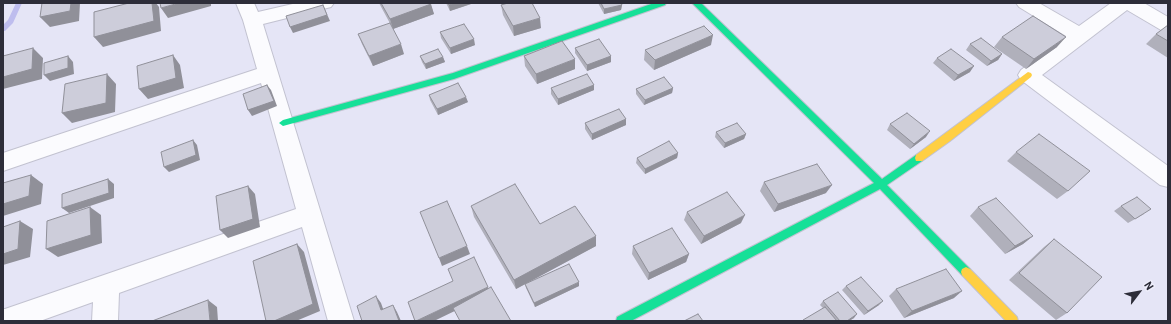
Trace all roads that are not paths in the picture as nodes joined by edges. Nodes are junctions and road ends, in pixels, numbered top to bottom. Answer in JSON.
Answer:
{"nodes":[{"id":1,"x":325,"y":3,"type":"edge"},
{"id":2,"x":662,"y":3,"type":"edge"},
{"id":3,"x":696,"y":3,"type":"edge"},
{"id":4,"x":1025,"y":3,"type":"edge"},
{"id":5,"x":1123,"y":3,"type":"edge"},
{"id":6,"x":1129,"y":3,"type":"edge"},
{"id":7,"x":248,"y":12,"type":"edge"},
{"id":8,"x":1168,"y":25,"type":"edge"},
{"id":9,"x":1081,"y":36,"type":"junction"},
{"id":10,"x":267,"y":72,"type":"junction"},
{"id":11,"x":1028,"y":75,"type":"junction"},
{"id":12,"x":283,"y":124,"type":"junction"},
{"id":13,"x":3,"y":162,"type":"edge"},
{"id":14,"x":1168,"y":178,"type":"edge"},
{"id":15,"x":881,"y":184,"type":"junction"},
{"id":16,"x":310,"y":214,"type":"junction"},
{"id":17,"x":107,"y":285,"type":"junction"},
{"id":18,"x":5,"y":321,"type":"edge"},
{"id":19,"x":105,"y":321,"type":"edge"},
{"id":20,"x":341,"y":321,"type":"edge"},
{"id":21,"x":621,"y":321,"type":"edge"},
{"id":22,"x":1013,"y":321,"type":"edge"}],
"edges":[{"from":1,"to":7,"type":"street"},
{"from":2,"to":12,"type":"street"},
{"from":3,"to":15,"type":"street"},
{"from":4,"to":9,"type":"street"},
{"from":5,"to":9,"type":"street"},
{"from":6,"to":8,"type":"street"},
{"from":7,"to":10,"type":"street"},
{"from":9,"to":11,"type":"street"},
{"from":10,"to":12,"type":"street"},
{"from":10,"to":13,"type":"street"},
{"from":11,"to":14,"type":"street"},
{"from":11,"to":15,"type":"street"},
{"from":12,"to":16,"type":"street"},
{"from":15,"to":21,"type":"street"},
{"from":15,"to":22,"type":"street"},
{"from":16,"to":17,"type":"street"},
{"from":16,"to":20,"type":"street"},
{"from":17,"to":18,"type":"street"},
{"from":17,"to":19,"type":"street"}]}
